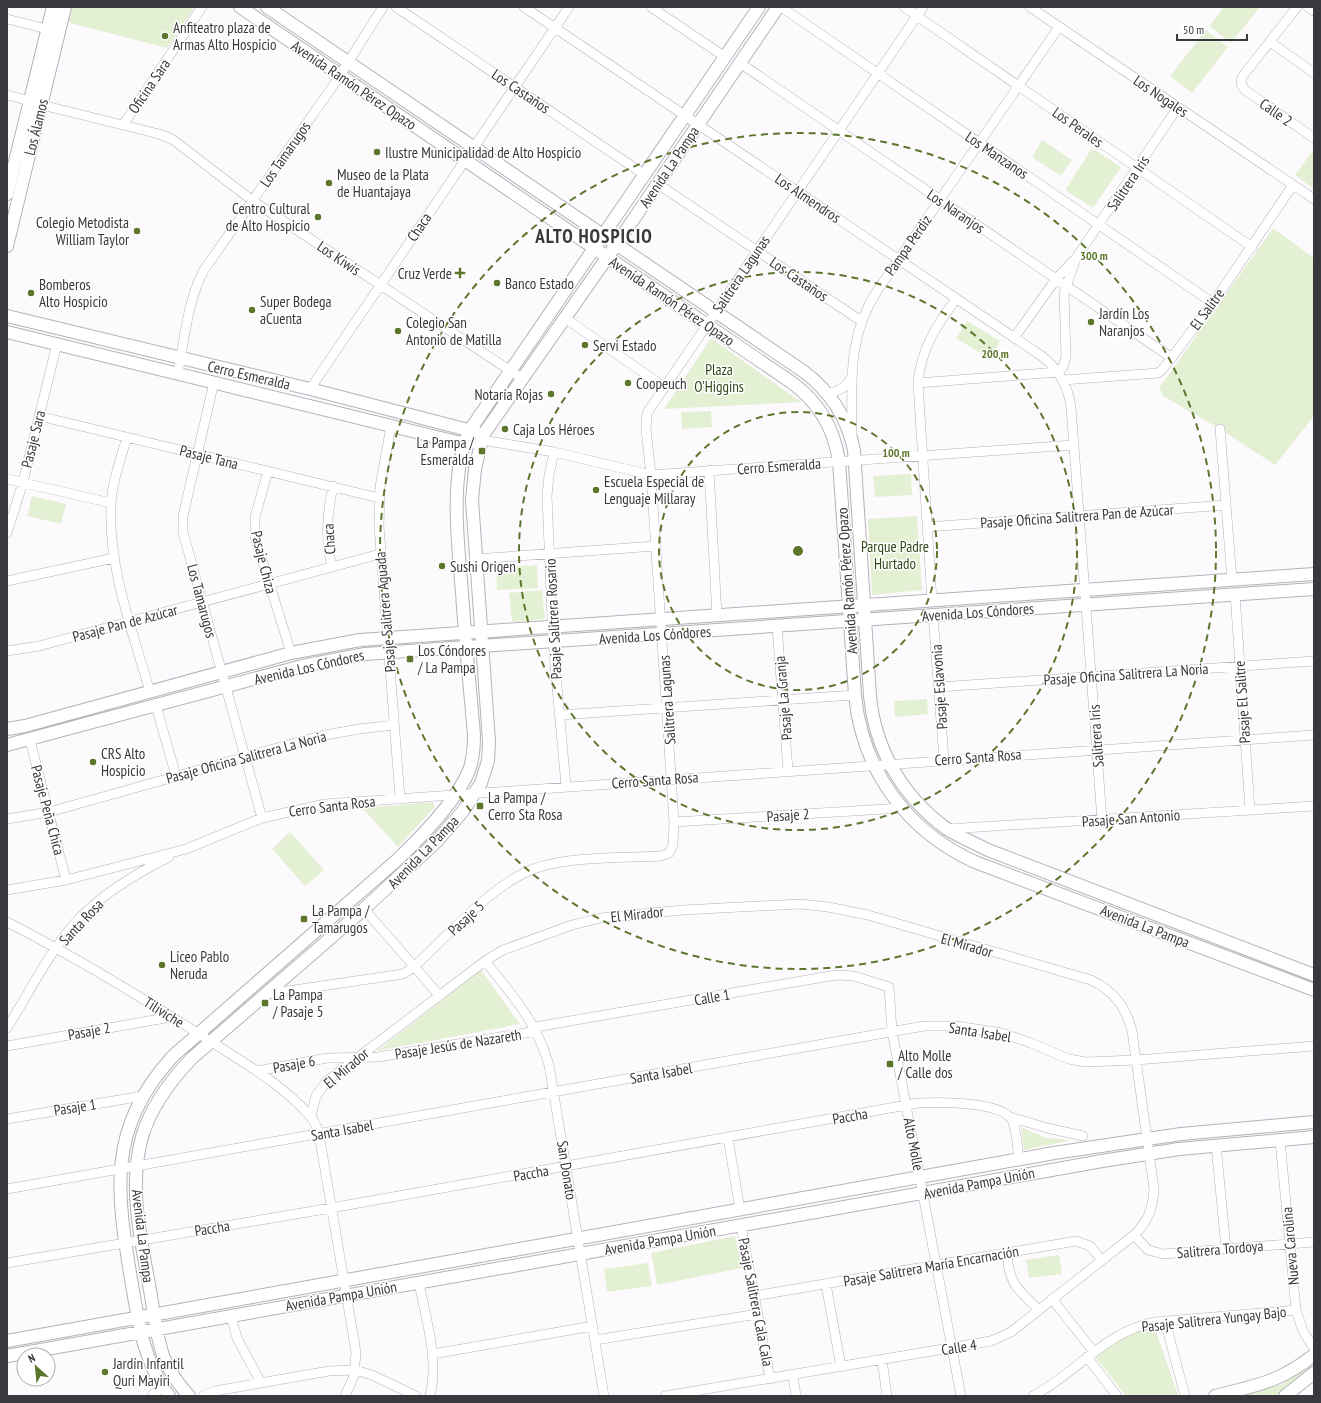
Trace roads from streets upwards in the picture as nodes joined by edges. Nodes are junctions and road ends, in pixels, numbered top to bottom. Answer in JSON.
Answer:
{"nodes":[{"id":1,"x":53,"y":7,"type":"edge"},
{"id":2,"x":65,"y":7,"type":"edge"},
{"id":3,"x":202,"y":7,"type":"edge"},
{"id":4,"x":240,"y":7,"type":"edge"},
{"id":5,"x":267,"y":7,"type":"edge"},
{"id":6,"x":383,"y":7,"type":"edge"},
{"id":7,"x":396,"y":7,"type":"edge"},
{"id":8,"x":524,"y":7,"type":"edge"},
{"id":9,"x":569,"y":7,"type":"edge"},
{"id":10,"x":651,"y":7,"type":"edge"},
{"id":11,"x":759,"y":7,"type":"edge"},
{"id":12,"x":780,"y":7,"type":"edge"},
{"id":13,"x":904,"y":7,"type":"edge"},
{"id":14,"x":923,"y":7,"type":"edge"},
{"id":15,"x":1030,"y":7,"type":"edge"},
{"id":16,"x":1297,"y":7,"type":"edge"},
{"id":17,"x":1308,"y":7,"type":"edge"},
{"id":18,"x":1314,"y":11,"type":"edge"},
{"id":19,"x":917,"y":16,"type":"junction"},
{"id":20,"x":7,"y":19,"type":"edge"},
{"id":21,"x":1059,"y":27,"type":"junction"},
{"id":22,"x":555,"y":28,"type":"junction"},
{"id":23,"x":48,"y":29,"type":"junction"},
{"id":24,"x":1270,"y":42,"type":"junction"},
{"id":25,"x":725,"y":57,"type":"junction"},
{"id":26,"x":348,"y":62,"type":"junction"},
{"id":27,"x":740,"y":63,"type":"junction"},
{"id":28,"x":878,"y":73,"type":"junction"},
{"id":29,"x":1314,"y":73,"type":"edge"},
{"id":30,"x":340,"y":75,"type":"junction"},
{"id":31,"x":1018,"y":86,"type":"junction"},
{"id":32,"x":514,"y":87,"type":"junction"},
{"id":33,"x":7,"y":95,"type":"edge"},
{"id":34,"x":36,"y":103,"type":"junction"},
{"id":35,"x":1178,"y":108,"type":"junction"},
{"id":36,"x":685,"y":116,"type":"junction"},
{"id":37,"x":698,"y":124,"type":"junction"},
{"id":38,"x":123,"y":125,"type":"junction"},
{"id":39,"x":839,"y":131,"type":"junction"},
{"id":40,"x":1314,"y":138,"type":"edge"},
{"id":41,"x":979,"y":143,"type":"junction"},
{"id":42,"x":473,"y":147,"type":"junction"},
{"id":43,"x":464,"y":160,"type":"junction"},
{"id":44,"x":1138,"y":168,"type":"junction"},
{"id":45,"x":10,"y":170,"type":"edge"},
{"id":46,"x":645,"y":175,"type":"junction"},
{"id":47,"x":658,"y":184,"type":"junction"},
{"id":48,"x":1293,"y":185,"type":"junction"},
{"id":49,"x":798,"y":191,"type":"junction"},
{"id":50,"x":7,"y":194,"type":"edge"},
{"id":51,"x":1314,"y":199,"type":"edge"},
{"id":52,"x":940,"y":200,"type":"junction"},
{"id":53,"x":253,"y":201,"type":"junction"},
{"id":54,"x":1099,"y":225,"type":"junction"},
{"id":55,"x":603,"y":236,"type":"junction"},
{"id":56,"x":616,"y":245,"type":"junction"},
{"id":57,"x":7,"y":246,"type":"edge"},
{"id":58,"x":1252,"y":246,"type":"junction"},
{"id":59,"x":594,"y":249,"type":"junction"},
{"id":60,"x":757,"y":251,"type":"junction"},
{"id":61,"x":607,"y":258,"type":"junction"},
{"id":62,"x":1076,"y":258,"type":"junction"},
{"id":63,"x":899,"y":260,"type":"junction"},
{"id":64,"x":1056,"y":279,"type":"junction"},
{"id":65,"x":380,"y":284,"type":"junction"},
{"id":66,"x":1066,"y":285,"type":"junction"},
{"id":67,"x":956,"y":299,"type":"junction"},
{"id":68,"x":1212,"y":303,"type":"junction"},
{"id":69,"x":716,"y":312,"type":"junction"},
{"id":70,"x":7,"y":316,"type":"edge"},
{"id":71,"x":565,"y":318,"type":"junction"},
{"id":72,"x":28,"y":321,"type":"junction"},
{"id":73,"x":861,"y":321,"type":"junction"},
{"id":74,"x":47,"y":325,"type":"junction"},
{"id":75,"x":707,"y":325,"type":"junction"},
{"id":76,"x":7,"y":332,"type":"edge"},
{"id":77,"x":25,"y":336,"type":"junction"},
{"id":78,"x":1014,"y":338,"type":"junction"},
{"id":79,"x":43,"y":341,"type":"junction"},
{"id":80,"x":57,"y":344,"type":"junction"},
{"id":81,"x":1172,"y":358,"type":"junction"},
{"id":82,"x":180,"y":359,"type":"junction"},
{"id":83,"x":511,"y":370,"type":"junction"},
{"id":84,"x":178,"y":373,"type":"junction"},
{"id":85,"x":239,"y":373,"type":"junction"},
{"id":86,"x":852,"y":376,"type":"junction"},
{"id":87,"x":1060,"y":376,"type":"junction"},
{"id":88,"x":523,"y":378,"type":"junction"},
{"id":89,"x":214,"y":382,"type":"junction"},
{"id":90,"x":918,"y":384,"type":"junction"},
{"id":91,"x":664,"y":387,"type":"junction"},
{"id":92,"x":310,"y":389,"type":"junction"},
{"id":93,"x":828,"y":393,"type":"junction"},
{"id":94,"x":39,"y":416,"type":"junction"},
{"id":95,"x":391,"y":426,"type":"junction"},
{"id":96,"x":1220,"y":429,"type":"dead end"},
{"id":97,"x":470,"y":430,"type":"junction"},
{"id":98,"x":127,"y":437,"type":"junction"},
{"id":99,"x":852,"y":439,"type":"junction"},
{"id":100,"x":484,"y":440,"type":"junction"},
{"id":101,"x":464,"y":443,"type":"junction"},
{"id":102,"x":1074,"y":445,"type":"junction"},
{"id":103,"x":554,"y":452,"type":"junction"},
{"id":104,"x":197,"y":454,"type":"junction"},
{"id":105,"x":923,"y":456,"type":"junction"},
{"id":106,"x":854,"y":460,"type":"junction"},
{"id":107,"x":839,"y":461,"type":"junction"},
{"id":108,"x":709,"y":470,"type":"junction"},
{"id":109,"x":268,"y":471,"type":"junction"},
{"id":110,"x":651,"y":475,"type":"junction"},
{"id":111,"x":7,"y":479,"type":"edge"},
{"id":112,"x":23,"y":482,"type":"junction"},
{"id":113,"x":333,"y":486,"type":"junction"},
{"id":114,"x":379,"y":498,"type":"junction"},
{"id":115,"x":111,"y":503,"type":"junction"},
{"id":116,"x":1226,"y":505,"type":"junction"},
{"id":117,"x":1079,"y":516,"type":"junction"},
{"id":118,"x":927,"y":527,"type":"junction"},
{"id":119,"x":7,"y":534,"type":"edge"},
{"id":120,"x":656,"y":546,"type":"junction"},
{"id":121,"x":380,"y":554,"type":"junction"},
{"id":122,"x":550,"y":554,"type":"junction"},
{"id":123,"x":114,"y":558,"type":"junction"},
{"id":124,"x":475,"y":559,"type":"junction"},
{"id":125,"x":332,"y":567,"type":"junction"},
{"id":126,"x":1314,"y":574,"type":"edge"},
{"id":127,"x":1232,"y":580,"type":"junction"},
{"id":128,"x":7,"y":581,"type":"edge"},
{"id":129,"x":268,"y":584,"type":"junction"},
{"id":130,"x":1314,"y":589,"type":"edge"},
{"id":131,"x":1085,"y":590,"type":"junction"},
{"id":132,"x":1234,"y":594,"type":"junction"},
{"id":133,"x":932,"y":601,"type":"junction"},
{"id":134,"x":203,"y":602,"type":"junction"},
{"id":135,"x":1086,"y":605,"type":"junction"},
{"id":136,"x":864,"y":606,"type":"junction"},
{"id":137,"x":849,"y":607,"type":"junction"},
{"id":138,"x":933,"y":615,"type":"junction"},
{"id":139,"x":717,"y":616,"type":"junction"},
{"id":140,"x":661,"y":620,"type":"junction"},
{"id":141,"x":865,"y":620,"type":"junction"},
{"id":142,"x":850,"y":621,"type":"junction"},
{"id":143,"x":130,"y":622,"type":"junction"},
{"id":144,"x":777,"y":626,"type":"junction"},
{"id":145,"x":552,"y":627,"type":"junction"},
{"id":146,"x":480,"y":632,"type":"junction"},
{"id":147,"x":465,"y":633,"type":"junction"},
{"id":148,"x":662,"y":634,"type":"junction"},
{"id":149,"x":387,"y":638,"type":"junction"},
{"id":150,"x":553,"y":642,"type":"junction"},
{"id":151,"x":466,"y":647,"type":"junction"},
{"id":152,"x":482,"y":647,"type":"junction"},
{"id":153,"x":7,"y":650,"type":"edge"},
{"id":154,"x":389,"y":652,"type":"junction"},
{"id":155,"x":291,"y":653,"type":"junction"},
{"id":156,"x":1314,"y":661,"type":"edge"},
{"id":157,"x":1240,"y":666,"type":"junction"},
{"id":158,"x":222,"y":672,"type":"junction"},
{"id":159,"x":1091,"y":676,"type":"junction"},
{"id":160,"x":226,"y":687,"type":"junction"},
{"id":161,"x":939,"y":687,"type":"junction"},
{"id":162,"x":150,"y":692,"type":"junction"},
{"id":163,"x":855,"y":695,"type":"junction"},
{"id":164,"x":783,"y":700,"type":"junction"},
{"id":165,"x":156,"y":706,"type":"junction"},
{"id":166,"x":667,"y":708,"type":"junction"},
{"id":167,"x":559,"y":715,"type":"junction"},
{"id":168,"x":394,"y":725,"type":"junction"},
{"id":169,"x":7,"y":729,"type":"edge"},
{"id":170,"x":1314,"y":734,"type":"edge"},
{"id":171,"x":1245,"y":739,"type":"junction"},
{"id":172,"x":30,"y":740,"type":"junction"},
{"id":173,"x":7,"y":745,"type":"edge"},
{"id":174,"x":1097,"y":749,"type":"junction"},
{"id":175,"x":245,"y":757,"type":"junction"},
{"id":176,"x":944,"y":760,"type":"junction"},
{"id":177,"x":889,"y":763,"type":"junction"},
{"id":178,"x":874,"y":764,"type":"junction"},
{"id":179,"x":788,"y":770,"type":"junction"},
{"id":180,"x":176,"y":776,"type":"junction"},
{"id":181,"x":672,"y":779,"type":"junction"},
{"id":182,"x":566,"y":786,"type":"junction"},
{"id":183,"x":476,"y":792,"type":"junction"},
{"id":184,"x":455,"y":795,"type":"junction"},
{"id":185,"x":400,"y":798,"type":"junction"},
{"id":186,"x":1314,"y":806,"type":"edge"},
{"id":187,"x":902,"y":808,"type":"junction"},
{"id":188,"x":1250,"y":810,"type":"junction"},
{"id":189,"x":49,"y":812,"type":"junction"},
{"id":190,"x":262,"y":818,"type":"junction"},
{"id":191,"x":7,"y":819,"type":"edge"},
{"id":192,"x":1102,"y":820,"type":"junction"},
{"id":193,"x":674,"y":822,"type":"junction"},
{"id":194,"x":948,"y":830,"type":"junction"},
{"id":195,"x":186,"y":849,"type":"junction"},
{"id":196,"x":988,"y":850,"type":"joint"},
{"id":197,"x":669,"y":854,"type":"joint"},
{"id":198,"x":975,"y":862,"type":"joint"},
{"id":199,"x":66,"y":880,"type":"junction"},
{"id":200,"x":7,"y":890,"type":"edge"},
{"id":201,"x":364,"y":909,"type":"junction"},
{"id":202,"x":7,"y":922,"type":"edge"},
{"id":203,"x":57,"y":948,"type":"junction"},
{"id":204,"x":485,"y":961,"type":"junction"},
{"id":205,"x":414,"y":967,"type":"junction"},
{"id":206,"x":1314,"y":975,"type":"edge"},
{"id":207,"x":888,"y":987,"type":"joint"},
{"id":208,"x":1314,"y":990,"type":"edge"},
{"id":209,"x":267,"y":994,"type":"junction"},
{"id":210,"x":440,"y":995,"type":"junction"},
{"id":211,"x":171,"y":1017,"type":"junction"},
{"id":212,"x":7,"y":1028,"type":"edge"},
{"id":213,"x":536,"y":1029,"type":"junction"},
{"id":214,"x":892,"y":1031,"type":"junction"},
{"id":215,"x":198,"y":1034,"type":"junction"},
{"id":216,"x":211,"y":1042,"type":"junction"},
{"id":217,"x":7,"y":1046,"type":"edge"},
{"id":218,"x":1314,"y":1046,"type":"edge"},
{"id":219,"x":355,"y":1059,"type":"junction"},
{"id":220,"x":1136,"y":1060,"type":"junction"},
{"id":221,"x":257,"y":1071,"type":"junction"},
{"id":222,"x":554,"y":1092,"type":"junction"},
{"id":223,"x":143,"y":1096,"type":"junction"},
{"id":224,"x":906,"y":1106,"type":"junction"},
{"id":225,"x":311,"y":1116,"type":"junction"},
{"id":226,"x":1010,"y":1117,"type":"junction"},
{"id":227,"x":7,"y":1119,"type":"edge"},
{"id":228,"x":1314,"y":1122,"type":"edge"},
{"id":229,"x":319,"y":1134,"type":"junction"},
{"id":230,"x":1083,"y":1136,"type":"dead end"},
{"id":231,"x":1314,"y":1137,"type":"edge"},
{"id":232,"x":728,"y":1138,"type":"junction"},
{"id":233,"x":1146,"y":1139,"type":"junction"},
{"id":234,"x":1280,"y":1140,"type":"junction"},
{"id":235,"x":1216,"y":1145,"type":"junction"},
{"id":236,"x":1148,"y":1154,"type":"junction"},
{"id":237,"x":1019,"y":1160,"type":"junction"},
{"id":238,"x":137,"y":1166,"type":"junction"},
{"id":239,"x":567,"y":1166,"type":"junction"},
{"id":240,"x":120,"y":1169,"type":"junction"},
{"id":241,"x":920,"y":1178,"type":"junction"},
{"id":242,"x":7,"y":1189,"type":"edge"},
{"id":243,"x":923,"y":1194,"type":"junction"},
{"id":244,"x":332,"y":1208,"type":"junction"},
{"id":245,"x":740,"y":1210,"type":"junction"},
{"id":246,"x":741,"y":1226,"type":"junction"},
{"id":247,"x":1134,"y":1235,"type":"junction"},
{"id":248,"x":141,"y":1239,"type":"junction"},
{"id":249,"x":579,"y":1239,"type":"junction"},
{"id":250,"x":125,"y":1242,"type":"junction"},
{"id":251,"x":1314,"y":1242,"type":"edge"},
{"id":252,"x":1290,"y":1244,"type":"junction"},
{"id":253,"x":1226,"y":1249,"type":"junction"},
{"id":254,"x":1007,"y":1253,"type":"junction"},
{"id":255,"x":581,"y":1254,"type":"junction"},
{"id":256,"x":1101,"y":1259,"type":"junction"},
{"id":257,"x":7,"y":1263,"type":"edge"},
{"id":258,"x":936,"y":1265,"type":"junction"},
{"id":259,"x":344,"y":1281,"type":"junction"},
{"id":260,"x":419,"y":1283,"type":"junction"},
{"id":261,"x":826,"y":1284,"type":"junction"},
{"id":262,"x":347,"y":1295,"type":"junction"},
{"id":263,"x":754,"y":1296,"type":"junction"},
{"id":264,"x":1052,"y":1299,"type":"junction"},
{"id":265,"x":1038,"y":1309,"type":"junction"},
{"id":266,"x":1296,"y":1310,"type":"junction"},
{"id":267,"x":154,"y":1314,"type":"junction"},
{"id":268,"x":758,"y":1314,"type":"junction"},
{"id":269,"x":231,"y":1316,"type":"junction"},
{"id":270,"x":138,"y":1317,"type":"junction"},
{"id":271,"x":1165,"y":1321,"type":"junction"},
{"id":272,"x":593,"y":1326,"type":"junction"},
{"id":273,"x":157,"y":1329,"type":"junction"},
{"id":274,"x":140,"y":1332,"type":"junction"},
{"id":275,"x":7,"y":1340,"type":"edge"},
{"id":276,"x":595,"y":1340,"type":"junction"},
{"id":277,"x":1314,"y":1348,"type":"edge"},
{"id":278,"x":952,"y":1349,"type":"junction"},
{"id":279,"x":433,"y":1354,"type":"junction"},
{"id":280,"x":1091,"y":1354,"type":"junction"},
{"id":281,"x":1314,"y":1355,"type":"edge"},
{"id":282,"x":7,"y":1356,"type":"edge"},
{"id":283,"x":882,"y":1360,"type":"junction"},
{"id":284,"x":841,"y":1367,"type":"junction"},
{"id":285,"x":355,"y":1370,"type":"junction"},
{"id":286,"x":1314,"y":1373,"type":"edge"},
{"id":287,"x":793,"y":1375,"type":"junction"},
{"id":288,"x":770,"y":1379,"type":"junction"},
{"id":289,"x":261,"y":1383,"type":"junction"},
{"id":290,"x":166,"y":1391,"type":"edge"},
{"id":291,"x":1036,"y":1395,"type":"edge"},
{"id":292,"x":1222,"y":1395,"type":"edge"},
{"id":293,"x":152,"y":1396,"type":"edge"},
{"id":294,"x":189,"y":1396,"type":"edge"},
{"id":295,"x":203,"y":1396,"type":"edge"},
{"id":296,"x":345,"y":1396,"type":"edge"},
{"id":297,"x":416,"y":1396,"type":"edge"},
{"id":298,"x":430,"y":1396,"type":"edge"},
{"id":299,"x":604,"y":1396,"type":"edge"},
{"id":300,"x":665,"y":1396,"type":"edge"},
{"id":301,"x":796,"y":1396,"type":"edge"},
{"id":302,"x":887,"y":1396,"type":"edge"},
{"id":303,"x":961,"y":1396,"type":"edge"},
{"id":304,"x":1117,"y":1396,"type":"edge"},
{"id":305,"x":1185,"y":1396,"type":"edge"},
{"id":306,"x":1285,"y":1396,"type":"edge"}],
"edges":[{"from":1,"to":23,"type":"street","name":"Los Álamos"},
{"from":2,"to":34,"type":"street","name":"Los Álamos"},
{"from":3,"to":38,"type":"street","name":"Oficina Sara"},
{"from":4,"to":30,"type":"street","name":"Avenida Ramón Pérez Opazo"},
{"from":5,"to":26,"type":"street","name":"Avenida Ramón Pérez Opazo"},
{"from":6,"to":26,"type":"street","name":"Los Tamarugos"},
{"from":7,"to":32,"type":"street","name":"Los Castaños"},
{"from":8,"to":22,"type":"street","name":"Los Almendros"},
{"from":9,"to":22,"type":"street","name":"Chaca"},
{"from":10,"to":25,"type":"street"},
{"from":11,"to":25,"type":"street","name":"Avenida La Pampa"},
{"from":12,"to":27,"type":"street","name":"Avenida La Pampa"},
{"from":12,"to":28,"type":"street","name":"Los Manzanos"},
{"from":13,"to":19,"type":"street","name":"Los Perales"},
{"from":14,"to":19,"type":"street","name":"Salitrera Lagunas"},
{"from":15,"to":21,"type":"street","name":"Los Nogales"},
{"from":16,"to":24,"type":"street"},
{"from":17,"to":18,"type":"street"},
{"from":19,"to":28,"type":"street","name":"Salitrera Lagunas"},
{"from":19,"to":31,"type":"street","name":"Los Perales"},
{"from":20,"to":23,"type":"street"},
{"from":21,"to":31,"type":"street","name":"Pampa Perdiz"},
{"from":21,"to":35,"type":"street","name":"Los Nogales"},
{"from":22,"to":32,"type":"street","name":"Chaca"},
{"from":22,"to":36,"type":"street","name":"Los Almendros"},
{"from":23,"to":34,"type":"street","name":"Los Álamos"},
{"from":24,"to":29,"type":"street"},
{"from":24,"to":40,"type":"street","name":"Calle 2"},
{"from":25,"to":36,"type":"street","name":"Avenida La Pampa"},
{"from":26,"to":30,"type":"street","name":"Los Tamarugos"},
{"from":26,"to":42,"type":"street","name":"Avenida Ramón Pérez Opazo"},
{"from":27,"to":37,"type":"street","name":"Avenida La Pampa"},
{"from":27,"to":39,"type":"street","name":"Los Naranjos"},
{"from":28,"to":39,"type":"street","name":"Salitrera Lagunas"},
{"from":28,"to":41,"type":"street","name":"Los Manzanos"},
{"from":30,"to":43,"type":"street","name":"Avenida Ramón Pérez Opazo"},
{"from":30,"to":53,"type":"street","name":"Los Tamarugos"},
{"from":31,"to":41,"type":"street","name":"Pampa Perdiz"},
{"from":31,"to":44,"type":"street","name":"Los Perales"},
{"from":32,"to":42,"type":"street","name":"Chaca"},
{"from":32,"to":46,"type":"street","name":"Los Castaños"},
{"from":33,"to":34,"type":"street","name":"Los Kiwis"},
{"from":34,"to":38,"type":"street","name":"Los Kiwis"},
{"from":34,"to":45,"type":"street","name":"Los Álamos"},
{"from":34,"to":57,"type":"street","name":"Los Álamos"},
{"from":35,"to":44,"type":"street","name":"Salitrera Iris"},
{"from":35,"to":48,"type":"street","name":"Los Nogales"},
{"from":36,"to":37,"type":"street","name":"Los Almendros"},
{"from":36,"to":46,"type":"street","name":"Avenida La Pampa"},
{"from":37,"to":47,"type":"street","name":"Avenida La Pampa"},
{"from":37,"to":49,"type":"street","name":"Los Almendros"},
{"from":38,"to":53,"type":"street","name":"Los Kiwis"},
{"from":39,"to":49,"type":"street","name":"Salitrera Lagunas"},
{"from":39,"to":52,"type":"street","name":"Los Naranjos"},
{"from":41,"to":52,"type":"street","name":"Pampa Perdiz"},
{"from":41,"to":54,"type":"street","name":"Los Manzanos"},
{"from":42,"to":43,"type":"street","name":"Chaca"},
{"from":42,"to":55,"type":"street","name":"Avenida Ramón Pérez Opazo"},
{"from":43,"to":59,"type":"street","name":"Avenida Ramón Pérez Opazo"},
{"from":43,"to":65,"type":"street","name":"Chaca"},
{"from":44,"to":54,"type":"street","name":"Salitrera Iris"},
{"from":44,"to":58,"type":"street","name":"Los Perales"},
{"from":45,"to":50,"type":"street","name":"Los Álamos"},
{"from":46,"to":55,"type":"street","name":"Avenida La Pampa"},
{"from":47,"to":56,"type":"street","name":"Avenida La Pampa"},
{"from":47,"to":60,"type":"street","name":"Los Castaños"},
{"from":48,"to":51,"type":"street"},
{"from":48,"to":58,"type":"street","name":"El Salitre"},
{"from":49,"to":60,"type":"street","name":"Salitrera Lagunas"},
{"from":49,"to":63,"type":"street","name":"Los Almendros"},
{"from":52,"to":63,"type":"street","name":"Pampa Perdiz"},
{"from":52,"to":64,"type":"street","name":"Los Naranjos"},
{"from":53,"to":65,"type":"street","name":"Los Kiwis"},
{"from":53,"to":82,"type":"street","name":"Los Tamarugos"},
{"from":54,"to":62,"type":"street","name":"Salitrera Iris"},
{"from":54,"to":68,"type":"street","name":"Los Manzanos"},
{"from":55,"to":56,"type":"street","name":"Avenida Ramón Pérez Opazo"},
{"from":55,"to":59,"type":"street","name":"Avenida La Pampa"},
{"from":56,"to":61,"type":"street","name":"Avenida La Pampa"},
{"from":56,"to":69,"type":"street","name":"Avenida Ramón Pérez Opazo"},
{"from":58,"to":68,"type":"street","name":"El Salitre"},
{"from":59,"to":61,"type":"street","name":"Avenida Ramón Pérez Opazo"},
{"from":59,"to":83,"type":"street","name":"Avenida La Pampa"},
{"from":60,"to":69,"type":"street","name":"Salitrera Lagunas"},
{"from":60,"to":73,"type":"street","name":"Los Castaños"},
{"from":61,"to":71,"type":"street","name":"Avenida La Pampa"},
{"from":61,"to":75,"type":"street","name":"Avenida Ramón Pérez Opazo"},
{"from":62,"to":64,"type":"street","name":"Salitrera Iris"},
{"from":62,"to":66,"type":"street","name":"Salitrera Iris"},
{"from":63,"to":67,"type":"street","name":"Los Almendros"},
{"from":63,"to":73,"type":"street","name":"Pampa Perdiz"},
{"from":64,"to":66,"type":"street","name":"Los Naranjos"},
{"from":64,"to":78,"type":"street","name":"Salitrera Iris"},
{"from":65,"to":83,"type":"street","name":"Los Kiwis"},
{"from":65,"to":92,"type":"street","name":"Chaca"},
{"from":66,"to":81,"type":"street","name":"Los Naranjos"},
{"from":66,"to":87,"type":"street","name":"Salitrera Iris"},
{"from":67,"to":78,"type":"street","name":"Los Almendros"},
{"from":67,"to":90,"type":"street"},
{"from":68,"to":81,"type":"street","name":"El Salitre"},
{"from":69,"to":75,"type":"street","name":"Salitrera Lagunas"},
{"from":69,"to":93,"type":"street","name":"Avenida Ramón Pérez Opazo"},
{"from":70,"to":72,"type":"street","name":"Cerro Esmeralda"},
{"from":71,"to":88,"type":"street","name":"Avenida La Pampa"},
{"from":71,"to":91,"type":"street"},
{"from":72,"to":74,"type":"street","name":"Cerro Esmeralda"},
{"from":72,"to":77,"type":"street"},
{"from":73,"to":86,"type":"street","name":"Pampa Perdiz"},
{"from":74,"to":79,"type":"street"},
{"from":74,"to":82,"type":"street","name":"Cerro Esmeralda"},
{"from":75,"to":91,"type":"street","name":"Salitrera Lagunas"},
{"from":75,"to":107,"type":"street","name":"Avenida Ramón Pérez Opazo"},
{"from":76,"to":77,"type":"street","name":"Cerro Esmeralda"},
{"from":77,"to":79,"type":"street","name":"Cerro Esmeralda"},
{"from":78,"to":87,"type":"street","name":"Los Almendros"},
{"from":79,"to":80,"type":"street","name":"Cerro Esmeralda"},
{"from":80,"to":84,"type":"street","name":"Cerro Esmeralda"},
{"from":80,"to":94,"type":"street","name":"Pasaje Sara"},
{"from":81,"to":87,"type":"street","name":"El Salitre"},
{"from":82,"to":84,"type":"street","name":"Los Tamarugos"},
{"from":82,"to":85,"type":"street","name":"Cerro Esmeralda"},
{"from":83,"to":88,"type":"street","name":"Los Kiwis"},
{"from":83,"to":97,"type":"street","name":"Avenida La Pampa"},
{"from":84,"to":89,"type":"street","name":"Cerro Esmeralda"},
{"from":85,"to":89,"type":"street"},
{"from":85,"to":92,"type":"street","name":"Cerro Esmeralda"},
{"from":86,"to":93,"type":"street"},
{"from":86,"to":99,"type":"street","name":"Pampa Perdiz"},
{"from":87,"to":90,"type":"street","name":"El Salitre"},
{"from":87,"to":102,"type":"street","name":"Los Almendros"},
{"from":88,"to":100,"type":"street","name":"Avenida La Pampa"},
{"from":89,"to":95,"type":"street","name":"Cerro Esmeralda"},
{"from":89,"to":104,"type":"street","name":"Los Tamarugos"},
{"from":90,"to":105,"type":"street"},
{"from":91,"to":110,"type":"street","name":"Salitrera Lagunas"},
{"from":92,"to":97,"type":"street","name":"Cerro Esmeralda"},
{"from":93,"to":99,"type":"street","name":"Avenida Ramón Pérez Opazo"},
{"from":94,"to":98,"type":"street","name":"Pasaje Tana"},
{"from":94,"to":112,"type":"street","name":"Pasaje Sara"},
{"from":95,"to":101,"type":"street","name":"Cerro Esmeralda"},
{"from":95,"to":114,"type":"street","name":"Pasaje Salitrera Aguada"},
{"from":96,"to":116,"type":"street"},
{"from":97,"to":100,"type":"street","name":"Cerro Esmeralda"},
{"from":97,"to":101,"type":"street","name":"Avenida La Pampa"},
{"from":98,"to":104,"type":"street","name":"Pasaje Tana"},
{"from":98,"to":115,"type":"street"},
{"from":99,"to":106,"type":"street","name":"Avenida Ramón Pérez Opazo"},
{"from":100,"to":101,"type":"street","name":"Cerro Esmeralda"},
{"from":100,"to":103,"type":"street","name":"Cerro Esmeralda"},
{"from":100,"to":124,"type":"street","name":"Avenida La Pampa"},
{"from":101,"to":147,"type":"street","name":"Avenida La Pampa"},
{"from":102,"to":105,"type":"street","name":"Cerro Esmeralda"},
{"from":102,"to":117,"type":"street"},
{"from":103,"to":110,"type":"street","name":"Cerro Esmeralda"},
{"from":103,"to":122,"type":"street","name":"Pasaje Salitrera Rosario"},
{"from":104,"to":109,"type":"street","name":"Pasaje Tana"},
{"from":104,"to":134,"type":"street","name":"Los Tamarugos"},
{"from":105,"to":106,"type":"street","name":"Cerro Esmeralda"},
{"from":105,"to":118,"type":"street"},
{"from":106,"to":107,"type":"street","name":"Cerro Esmeralda"},
{"from":106,"to":136,"type":"street","name":"Avenida Ramón Pérez Opazo"},
{"from":107,"to":108,"type":"street","name":"Cerro Esmeralda"},
{"from":107,"to":137,"type":"street","name":"Avenida Ramón Pérez Opazo"},
{"from":108,"to":110,"type":"street","name":"Cerro Esmeralda"},
{"from":108,"to":139,"type":"street"},
{"from":109,"to":113,"type":"street","name":"Pasaje Tana"},
{"from":109,"to":129,"type":"street","name":"Pasaje Chiza"},
{"from":110,"to":120,"type":"street","name":"Salitrera Lagunas"},
{"from":111,"to":112,"type":"street"},
{"from":112,"to":115,"type":"street"},
{"from":112,"to":119,"type":"street","name":"Pasaje Sara"},
{"from":113,"to":114,"type":"street","name":"Pasaje Tana"},
{"from":113,"to":125,"type":"street","name":"Chaca"},
{"from":114,"to":121,"type":"street","name":"Pasaje Salitrera Aguada"},
{"from":115,"to":123,"type":"street"},
{"from":116,"to":117,"type":"street","name":"Pasaje Oficina Salitrera Pan de Azúcar"},
{"from":116,"to":127,"type":"street"},
{"from":117,"to":118,"type":"street","name":"Pasaje Oficina Salitrera Pan de Azúcar"},
{"from":117,"to":131,"type":"street"},
{"from":118,"to":133,"type":"street"},
{"from":120,"to":122,"type":"street"},
{"from":120,"to":140,"type":"street","name":"Salitrera Lagunas"},
{"from":121,"to":125,"type":"street","name":"Pasaje Pan de Azúcar"},
{"from":121,"to":149,"type":"street","name":"Pasaje Salitrera Aguada"},
{"from":122,"to":124,"type":"street"},
{"from":122,"to":145,"type":"street","name":"Pasaje Salitrera Rosario"},
{"from":123,"to":128,"type":"street"},
{"from":123,"to":143,"type":"street"},
{"from":124,"to":146,"type":"street","name":"Avenida La Pampa"},
{"from":125,"to":129,"type":"street","name":"Pasaje Pan de Azúcar"},
{"from":126,"to":127,"type":"street","name":"Avenida Los Cóndores"},
{"from":127,"to":131,"type":"street","name":"Avenida Los Cóndores"},
{"from":129,"to":134,"type":"street","name":"Pasaje Pan de Azúcar"},
{"from":129,"to":155,"type":"street","name":"Pasaje Chiza"},
{"from":130,"to":132,"type":"street","name":"Avenida Los Cóndores"},
{"from":131,"to":133,"type":"street","name":"Avenida Los Cóndores"},
{"from":131,"to":135,"type":"street"},
{"from":132,"to":135,"type":"street","name":"Avenida Los Cóndores"},
{"from":132,"to":157,"type":"street","name":"Pasaje El Salitre"},
{"from":133,"to":136,"type":"street","name":"Avenida Los Cóndores"},
{"from":134,"to":143,"type":"street","name":"Pasaje Pan de Azúcar"},
{"from":134,"to":158,"type":"street","name":"Los Tamarugos"},
{"from":135,"to":138,"type":"street","name":"Avenida Los Cóndores"},
{"from":135,"to":159,"type":"street","name":"Salitrera Iris"},
{"from":136,"to":137,"type":"street","name":"Avenida Los Cóndores"},
{"from":136,"to":141,"type":"street","name":"Avenida Ramón Pérez Opazo"},
{"from":137,"to":139,"type":"street","name":"Avenida Los Cóndores"},
{"from":137,"to":142,"type":"street","name":"Avenida Ramón Pérez Opazo"},
{"from":138,"to":141,"type":"street","name":"Avenida Los Cóndores"},
{"from":138,"to":161,"type":"street","name":"Pasaje Eslavonia"},
{"from":139,"to":140,"type":"street","name":"Avenida Los Cóndores"},
{"from":140,"to":145,"type":"street","name":"Avenida Los Cóndores"},
{"from":140,"to":148,"type":"street","name":"Salitrera Lagunas"},
{"from":141,"to":142,"type":"street","name":"Avenida Los Cóndores"},
{"from":141,"to":177,"type":"street","name":"Avenida Ramón Pérez Opazo"},
{"from":142,"to":144,"type":"street","name":"Avenida Los Cóndores"},
{"from":142,"to":163,"type":"street","name":"Avenida Ramón Pérez Opazo"},
{"from":143,"to":153,"type":"street","name":"Pasaje Pan de Azúcar"},
{"from":143,"to":162,"type":"street"},
{"from":144,"to":148,"type":"street","name":"Avenida Los Cóndores"},
{"from":144,"to":164,"type":"street","name":"Pasaje La Granja"},
{"from":145,"to":146,"type":"street","name":"Avenida Los Cóndores"},
{"from":145,"to":150,"type":"street","name":"Pasaje Salitrera Rosario"},
{"from":146,"to":147,"type":"street","name":"Avenida Los Cóndores"},
{"from":146,"to":152,"type":"street","name":"Avenida La Pampa"},
{"from":147,"to":149,"type":"street","name":"Avenida Los Cóndores"},
{"from":147,"to":151,"type":"street","name":"Avenida La Pampa"},
{"from":148,"to":150,"type":"street","name":"Avenida Los Cóndores"},
{"from":148,"to":166,"type":"street","name":"Salitrera Lagunas"},
{"from":149,"to":154,"type":"street","name":"Pasaje Salitrera Aguada"},
{"from":149,"to":155,"type":"street","name":"Avenida Los Cóndores"},
{"from":150,"to":152,"type":"street","name":"Avenida Los Cóndores"},
{"from":150,"to":167,"type":"street","name":"Pasaje Salitrera Rosario"},
{"from":151,"to":152,"type":"street","name":"Avenida Los Cóndores"},
{"from":151,"to":154,"type":"street","name":"Avenida Los Cóndores"},
{"from":151,"to":184,"type":"street","name":"Avenida La Pampa"},
{"from":152,"to":183,"type":"street","name":"Avenida La Pampa"},
{"from":154,"to":160,"type":"street","name":"Avenida Los Cóndores"},
{"from":154,"to":168,"type":"street","name":"Pasaje Salitrera Aguada"},
{"from":155,"to":158,"type":"street","name":"Avenida Los Cóndores"},
{"from":156,"to":157,"type":"street","name":"Pasaje Oficina Salitrera La Noria"},
{"from":157,"to":159,"type":"street","name":"Pasaje Oficina Salitrera La Noria"},
{"from":157,"to":171,"type":"street","name":"Pasaje El Salitre"},
{"from":158,"to":160,"type":"street","name":"Los Tamarugos"},
{"from":158,"to":162,"type":"street","name":"Avenida Los Cóndores"},
{"from":159,"to":161,"type":"street","name":"Pasaje Oficina Salitrera La Noria"},
{"from":159,"to":174,"type":"street","name":"Salitrera Iris"},
{"from":160,"to":165,"type":"street","name":"Avenida Los Cóndores"},
{"from":160,"to":175,"type":"street","name":"Los Tamarugos"},
{"from":161,"to":176,"type":"street","name":"Pasaje Eslavonia"},
{"from":162,"to":169,"type":"street","name":"Avenida Los Cóndores"},
{"from":163,"to":164,"type":"street"},
{"from":163,"to":178,"type":"street","name":"Avenida Ramón Pérez Opazo"},
{"from":164,"to":166,"type":"street"},
{"from":164,"to":179,"type":"street","name":"Pasaje La Granja"},
{"from":165,"to":172,"type":"street","name":"Avenida Los Cóndores"},
{"from":165,"to":180,"type":"street"},
{"from":166,"to":167,"type":"street"},
{"from":166,"to":181,"type":"street","name":"Salitrera Lagunas"},
{"from":167,"to":182,"type":"street","name":"Pasaje Salitrera Rosario"},
{"from":168,"to":175,"type":"street","name":"Pasaje Oficina Salitrera La Noria"},
{"from":168,"to":185,"type":"street","name":"Pasaje Salitrera Aguada"},
{"from":170,"to":171,"type":"street","name":"Cerro Santa Rosa"},
{"from":171,"to":174,"type":"street","name":"Cerro Santa Rosa"},
{"from":171,"to":188,"type":"street","name":"Pasaje El Salitre"},
{"from":172,"to":173,"type":"street","name":"Avenida Los Cóndores"},
{"from":172,"to":189,"type":"street","name":"Pasaje Peña Chica"},
{"from":174,"to":176,"type":"street","name":"Cerro Santa Rosa"},
{"from":174,"to":192,"type":"street","name":"Salitrera Iris"},
{"from":175,"to":180,"type":"street","name":"Pasaje Oficina Salitrera La Noria"},
{"from":175,"to":190,"type":"street","name":"Los Tamarugos"},
{"from":176,"to":177,"type":"street","name":"Cerro Santa Rosa"},
{"from":177,"to":178,"type":"street","name":"Cerro Santa Rosa"},
{"from":177,"to":194,"type":"street","name":"Avenida Ramón Pérez Opazo"},
{"from":178,"to":179,"type":"street","name":"Cerro Santa Rosa"},
{"from":178,"to":187,"type":"street","name":"Avenida Ramón Pérez Opazo"},
{"from":179,"to":181,"type":"street","name":"Cerro Santa Rosa"},
{"from":180,"to":189,"type":"street","name":"Pasaje Oficina Salitrera La Noria"},
{"from":181,"to":182,"type":"street","name":"Cerro Santa Rosa"},
{"from":181,"to":193,"type":"street","name":"Salitrera Lagunas"},
{"from":182,"to":183,"type":"street","name":"Cerro Santa Rosa"},
{"from":183,"to":184,"type":"street","name":"Cerro Santa Rosa"},
{"from":183,"to":201,"type":"street","name":"Avenida La Pampa"},
{"from":184,"to":185,"type":"street","name":"Cerro Santa Rosa"},
{"from":184,"to":215,"type":"street","name":"Avenida La Pampa"},
{"from":185,"to":190,"type":"street","name":"Cerro Santa Rosa"},
{"from":186,"to":188,"type":"street","name":"Pasaje San Antonio"},
{"from":187,"to":193,"type":"street","name":"Pasaje 2"},
{"from":187,"to":198,"type":"street","name":"Avenida Ramón Pérez Opazo"},
{"from":188,"to":192,"type":"street","name":"Pasaje San Antonio"},
{"from":189,"to":191,"type":"street","name":"Pasaje Oficina Salitrera La Noria"},
{"from":189,"to":199,"type":"street","name":"Pasaje Peña Chica"},
{"from":190,"to":195,"type":"street","name":"Cerro Santa Rosa"},
{"from":192,"to":194,"type":"street","name":"Pasaje San Antonio"},
{"from":193,"to":197,"type":"street","name":"Salitrera Lagunas"},
{"from":194,"to":196,"type":"street","name":"Avenida Ramón Pérez Opazo"},
{"from":195,"to":199,"type":"street","name":"Cerro Santa Rosa"},
{"from":195,"to":203,"type":"street","name":"Santa Rosa"},
{"from":196,"to":206,"type":"street","name":"Avenida La Pampa"},
{"from":197,"to":205,"type":"street","name":"Pasaje 5"},
{"from":198,"to":208,"type":"street","name":"Avenida La Pampa"},
{"from":199,"to":200,"type":"street","name":"Cerro Santa Rosa"},
{"from":201,"to":205,"type":"street"},
{"from":201,"to":209,"type":"street","name":"Avenida La Pampa"},
{"from":202,"to":203,"type":"street","name":"Tiliviche"},
{"from":203,"to":211,"type":"street","name":"Tiliviche"},
{"from":203,"to":212,"type":"street","name":"Santa Rosa"},
{"from":204,"to":210,"type":"street","name":"El Mirador"},
{"from":204,"to":213,"type":"street","name":"San Donato"},
{"from":204,"to":220,"type":"street","name":"El Mirador"},
{"from":205,"to":209,"type":"street","name":"Pasaje 5"},
{"from":205,"to":210,"type":"street"},
{"from":207,"to":213,"type":"street","name":"Calle 1"},
{"from":207,"to":214,"type":"street","name":"Alto Molle"},
{"from":209,"to":216,"type":"street","name":"Avenida La Pampa"},
{"from":210,"to":219,"type":"street","name":"El Mirador"},
{"from":211,"to":215,"type":"street","name":"Tiliviche"},
{"from":211,"to":217,"type":"street","name":"Pasaje 2"},
{"from":213,"to":219,"type":"street","name":"Pasaje Jesús de Nazareth"},
{"from":213,"to":222,"type":"street","name":"San Donato"},
{"from":214,"to":220,"type":"street","name":"Santa Isabel"},
{"from":214,"to":222,"type":"street","name":"Santa Isabel"},
{"from":214,"to":224,"type":"street","name":"Alto Molle"},
{"from":215,"to":216,"type":"street","name":"Tiliviche"},
{"from":215,"to":223,"type":"street","name":"Avenida La Pampa"},
{"from":216,"to":221,"type":"street","name":"Tiliviche"},
{"from":216,"to":238,"type":"street","name":"Avenida La Pampa"},
{"from":218,"to":220,"type":"street","name":"Santa Isabel"},
{"from":219,"to":221,"type":"street","name":"Pasaje 6"},
{"from":219,"to":225,"type":"street","name":"El Mirador"},
{"from":220,"to":233,"type":"street","name":"El Mirador"},
{"from":221,"to":225,"type":"street","name":"Tiliviche"},
{"from":222,"to":229,"type":"street","name":"Santa Isabel"},
{"from":222,"to":239,"type":"street","name":"San Donato"},
{"from":223,"to":227,"type":"street","name":"Pasaje 1"},
{"from":223,"to":240,"type":"street","name":"Avenida La Pampa"},
{"from":224,"to":226,"type":"street","name":"Paccha"},
{"from":224,"to":232,"type":"street","name":"Paccha"},
{"from":224,"to":241,"type":"street","name":"Alto Molle"},
{"from":225,"to":229,"type":"street"},
{"from":226,"to":230,"type":"street","name":"Paccha"},
{"from":226,"to":237,"type":"street"},
{"from":228,"to":233,"type":"street","name":"Avenida Pampa Unión"},
{"from":229,"to":238,"type":"street","name":"Santa Isabel"},
{"from":229,"to":244,"type":"street"},
{"from":231,"to":234,"type":"street","name":"Avenida Pampa Unión"},
{"from":232,"to":239,"type":"street","name":"Paccha"},
{"from":232,"to":245,"type":"street"},
{"from":233,"to":236,"type":"street","name":"El Mirador"},
{"from":233,"to":237,"type":"street","name":"Avenida Pampa Unión"},
{"from":234,"to":235,"type":"street","name":"Avenida Pampa Unión"},
{"from":234,"to":252,"type":"street","name":"Nueva Carolina"},
{"from":235,"to":236,"type":"street","name":"Avenida Pampa Unión"},
{"from":235,"to":253,"type":"street"},
{"from":236,"to":243,"type":"street","name":"Avenida Pampa Unión"},
{"from":236,"to":247,"type":"street","name":"Calle 4"},
{"from":237,"to":241,"type":"street","name":"Avenida Pampa Unión"},
{"from":238,"to":240,"type":"street","name":"Santa Isabel"},
{"from":238,"to":248,"type":"street","name":"Avenida La Pampa"},
{"from":239,"to":244,"type":"street","name":"Paccha"},
{"from":239,"to":249,"type":"street","name":"San Donato"},
{"from":240,"to":242,"type":"street","name":"Santa Isabel"},
{"from":240,"to":250,"type":"street","name":"Avenida La Pampa"},
{"from":241,"to":243,"type":"street","name":"Alto Molle"},
{"from":241,"to":245,"type":"street","name":"Avenida Pampa Unión"},
{"from":243,"to":246,"type":"street","name":"Avenida Pampa Unión"},
{"from":243,"to":258,"type":"street","name":"Alto Molle"},
{"from":244,"to":248,"type":"street","name":"Paccha"},
{"from":244,"to":259,"type":"street"},
{"from":245,"to":249,"type":"street","name":"Avenida Pampa Unión"},
{"from":246,"to":255,"type":"street","name":"Avenida Pampa Unión"},
{"from":246,"to":263,"type":"street","name":"Pasaje Salitrera Cala Cala"},
{"from":247,"to":253,"type":"street","name":"Salitrera Tordoya"},
{"from":247,"to":256,"type":"street","name":"Calle 4"},
{"from":248,"to":250,"type":"street","name":"Paccha"},
{"from":248,"to":267,"type":"street","name":"Avenida La Pampa"},
{"from":249,"to":255,"type":"street","name":"San Donato"},
{"from":249,"to":259,"type":"street","name":"Avenida Pampa Unión"},
{"from":250,"to":257,"type":"street","name":"Paccha"},
{"from":250,"to":270,"type":"street","name":"Avenida La Pampa"},
{"from":251,"to":252,"type":"street","name":"Salitrera Tordoya"},
{"from":252,"to":253,"type":"street","name":"Salitrera Tordoya"},
{"from":252,"to":266,"type":"street","name":"Nueva Carolina"},
{"from":254,"to":256,"type":"street","name":"Pasaje Salitrera María Encarnación"},
{"from":254,"to":258,"type":"street","name":"Pasaje Salitrera María Encarnación"},
{"from":254,"to":265,"type":"street"},
{"from":255,"to":260,"type":"street","name":"Avenida Pampa Unión"},
{"from":255,"to":272,"type":"street","name":"San Donato"},
{"from":256,"to":264,"type":"street","name":"Calle 4"},
{"from":258,"to":261,"type":"street","name":"Pasaje Salitrera María Encarnación"},
{"from":258,"to":278,"type":"street","name":"Alto Molle"},
{"from":259,"to":262,"type":"street"},
{"from":259,"to":267,"type":"street","name":"Avenida Pampa Unión"},
{"from":260,"to":262,"type":"street","name":"Avenida Pampa Unión"},
{"from":260,"to":279,"type":"street"},
{"from":261,"to":263,"type":"street","name":"Pasaje Salitrera María Encarnación"},
{"from":261,"to":284,"type":"street"},
{"from":262,"to":269,"type":"street","name":"Avenida Pampa Unión"},
{"from":262,"to":285,"type":"street"},
{"from":263,"to":268,"type":"street","name":"Pasaje Salitrera Cala Cala"},
{"from":264,"to":265,"type":"street","name":"Calle 4"},
{"from":264,"to":280,"type":"street"},
{"from":265,"to":278,"type":"street","name":"Calle 4"},
{"from":266,"to":271,"type":"street","name":"Pasaje Salitrera Yungay Bajo"},
{"from":266,"to":277,"type":"street","name":"Nueva Carolina"},
{"from":267,"to":270,"type":"street","name":"Avenida Pampa Unión"},
{"from":267,"to":273,"type":"street","name":"Avenida La Pampa"},
{"from":268,"to":276,"type":"street"},
{"from":268,"to":288,"type":"street","name":"Pasaje Salitrera Cala Cala"},
{"from":269,"to":273,"type":"street","name":"Avenida Pampa Unión"},
{"from":269,"to":289,"type":"street"},
{"from":270,"to":274,"type":"street","name":"Avenida La Pampa"},
{"from":270,"to":275,"type":"street","name":"Avenida Pampa Unión"},
{"from":271,"to":280,"type":"street","name":"Pasaje Salitrera Yungay Bajo"},
{"from":271,"to":305,"type":"street"},
{"from":272,"to":276,"type":"street","name":"San Donato"},
{"from":272,"to":279,"type":"street"},
{"from":273,"to":274,"type":"street","name":"Avenida Pampa Unión"},
{"from":273,"to":294,"type":"street","name":"Avenida La Pampa"},
{"from":274,"to":282,"type":"street","name":"Avenida Pampa Unión"},
{"from":274,"to":290,"type":"street","name":"Avenida La Pampa"},
{"from":276,"to":299,"type":"street","name":"San Donato"},
{"from":278,"to":283,"type":"street","name":"Calle 4"},
{"from":278,"to":303,"type":"street","name":"Alto Molle"},
{"from":279,"to":298,"type":"street"},
{"from":280,"to":291,"type":"street","name":"Pasaje Salitrera Yungay Bajo"},
{"from":280,"to":304,"type":"street"},
{"from":281,"to":292,"type":"street"},
{"from":283,"to":284,"type":"street","name":"Calle 4"},
{"from":283,"to":302,"type":"street"},
{"from":284,"to":287,"type":"street","name":"Calle 4"},
{"from":285,"to":289,"type":"street"},
{"from":285,"to":296,"type":"street"},
{"from":285,"to":297,"type":"street"},
{"from":286,"to":306,"type":"street"},
{"from":287,"to":288,"type":"street","name":"Calle 4"},
{"from":287,"to":301,"type":"street"},
{"from":288,"to":300,"type":"street","name":"Calle 4"},
{"from":289,"to":295,"type":"street"},
{"from":290,"to":293,"type":"street"}]}
